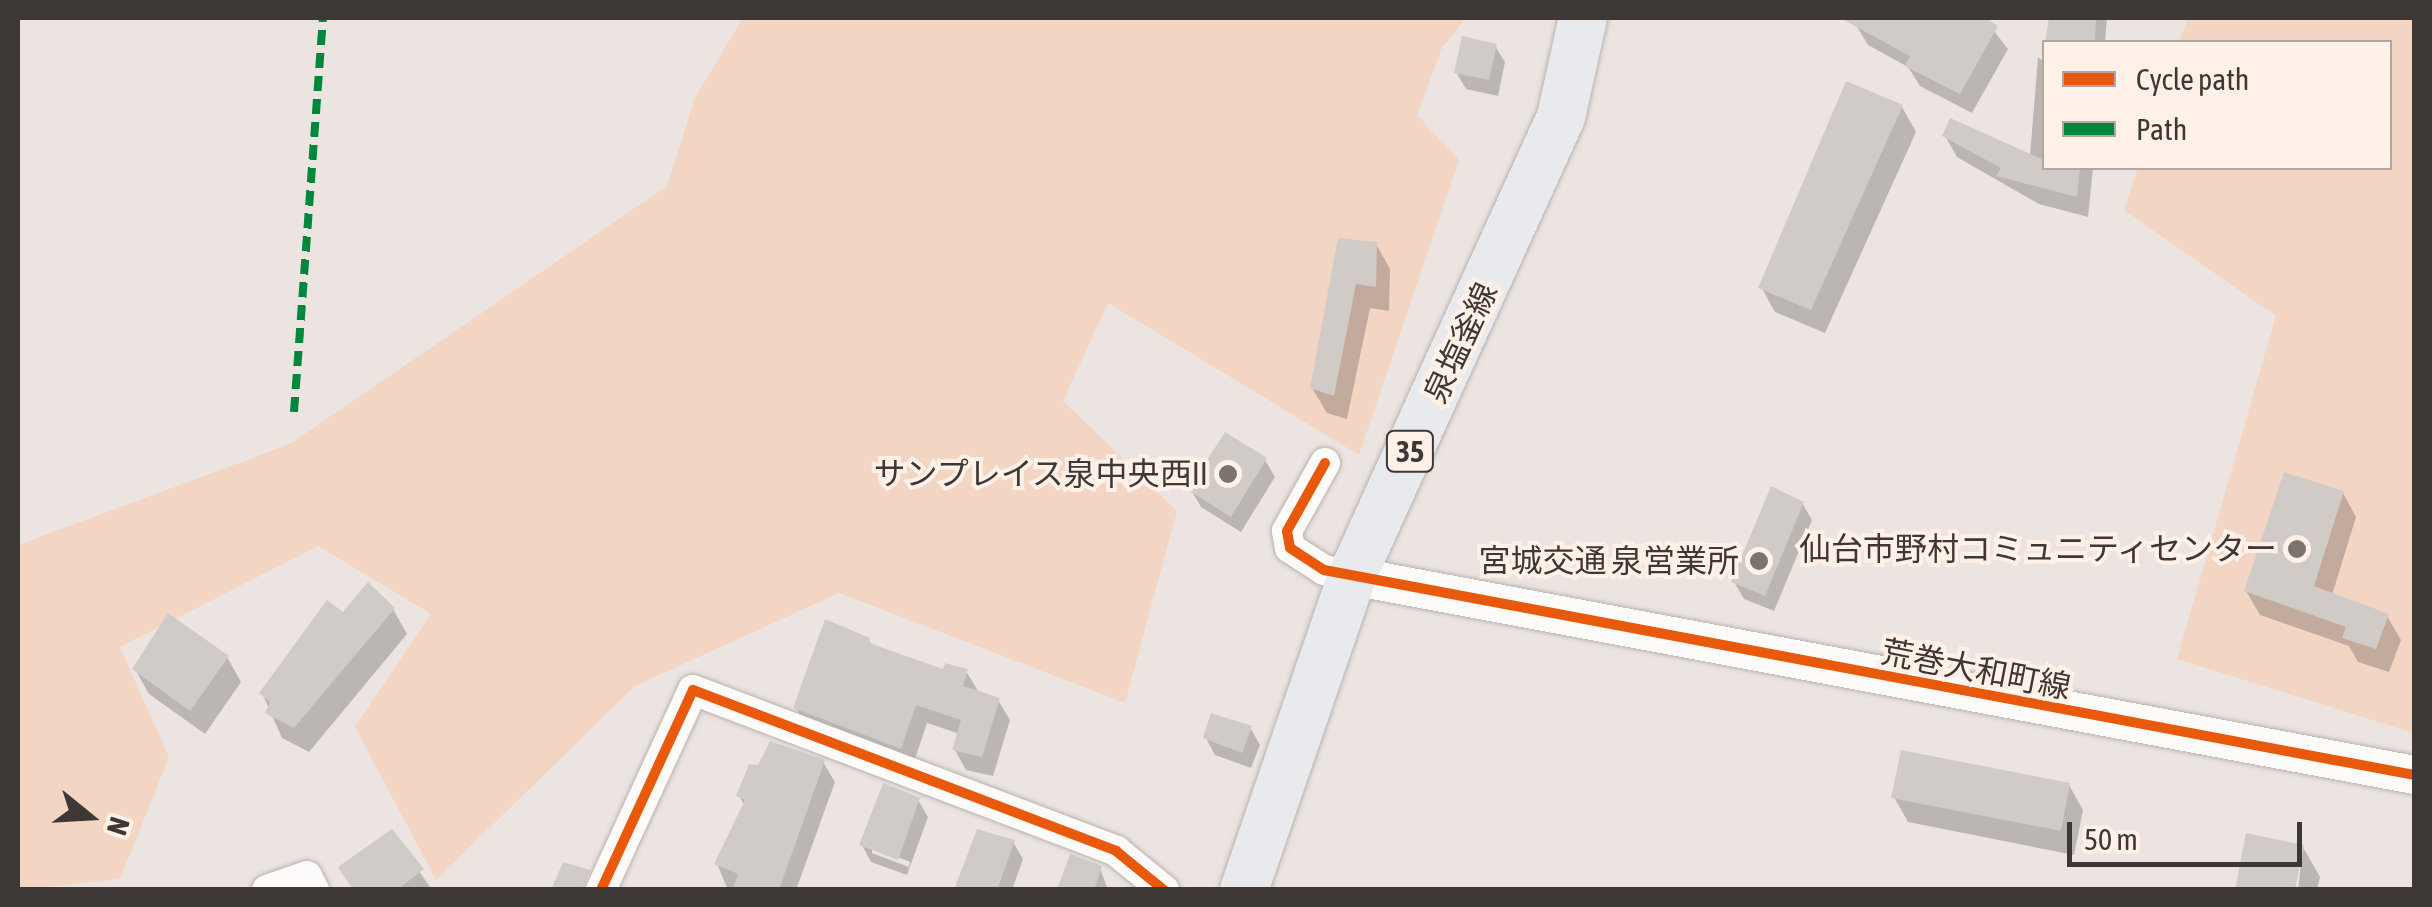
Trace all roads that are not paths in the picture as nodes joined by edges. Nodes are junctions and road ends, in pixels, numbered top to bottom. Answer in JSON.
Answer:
{"nodes":[{"id":1,"x":1583,"y":18,"type":"edge"},
{"id":2,"x":1325,"y":463,"type":"dead end"},
{"id":3,"x":1352,"y":576,"type":"junction"},
{"id":4,"x":2414,"y":776,"type":"edge"},
{"id":5,"x":267,"y":890,"type":"edge"},
{"id":6,"x":314,"y":890,"type":"edge"},
{"id":7,"x":601,"y":890,"type":"edge"},
{"id":8,"x":1164,"y":890,"type":"edge"},
{"id":9,"x":1244,"y":890,"type":"edge"}],
"edges":[{"from":1,"to":3,"type":"main road","name":"泉塩釜線","number":"35"},
{"from":2,"to":3,"type":"street"},
{"from":3,"to":4,"type":"street","name":"荒巻大和町線"},
{"from":3,"to":9,"type":"main road","name":"泉塩釜線","number":"35"},
{"from":5,"to":6,"type":"street"},
{"from":7,"to":8,"type":"street"}]}
